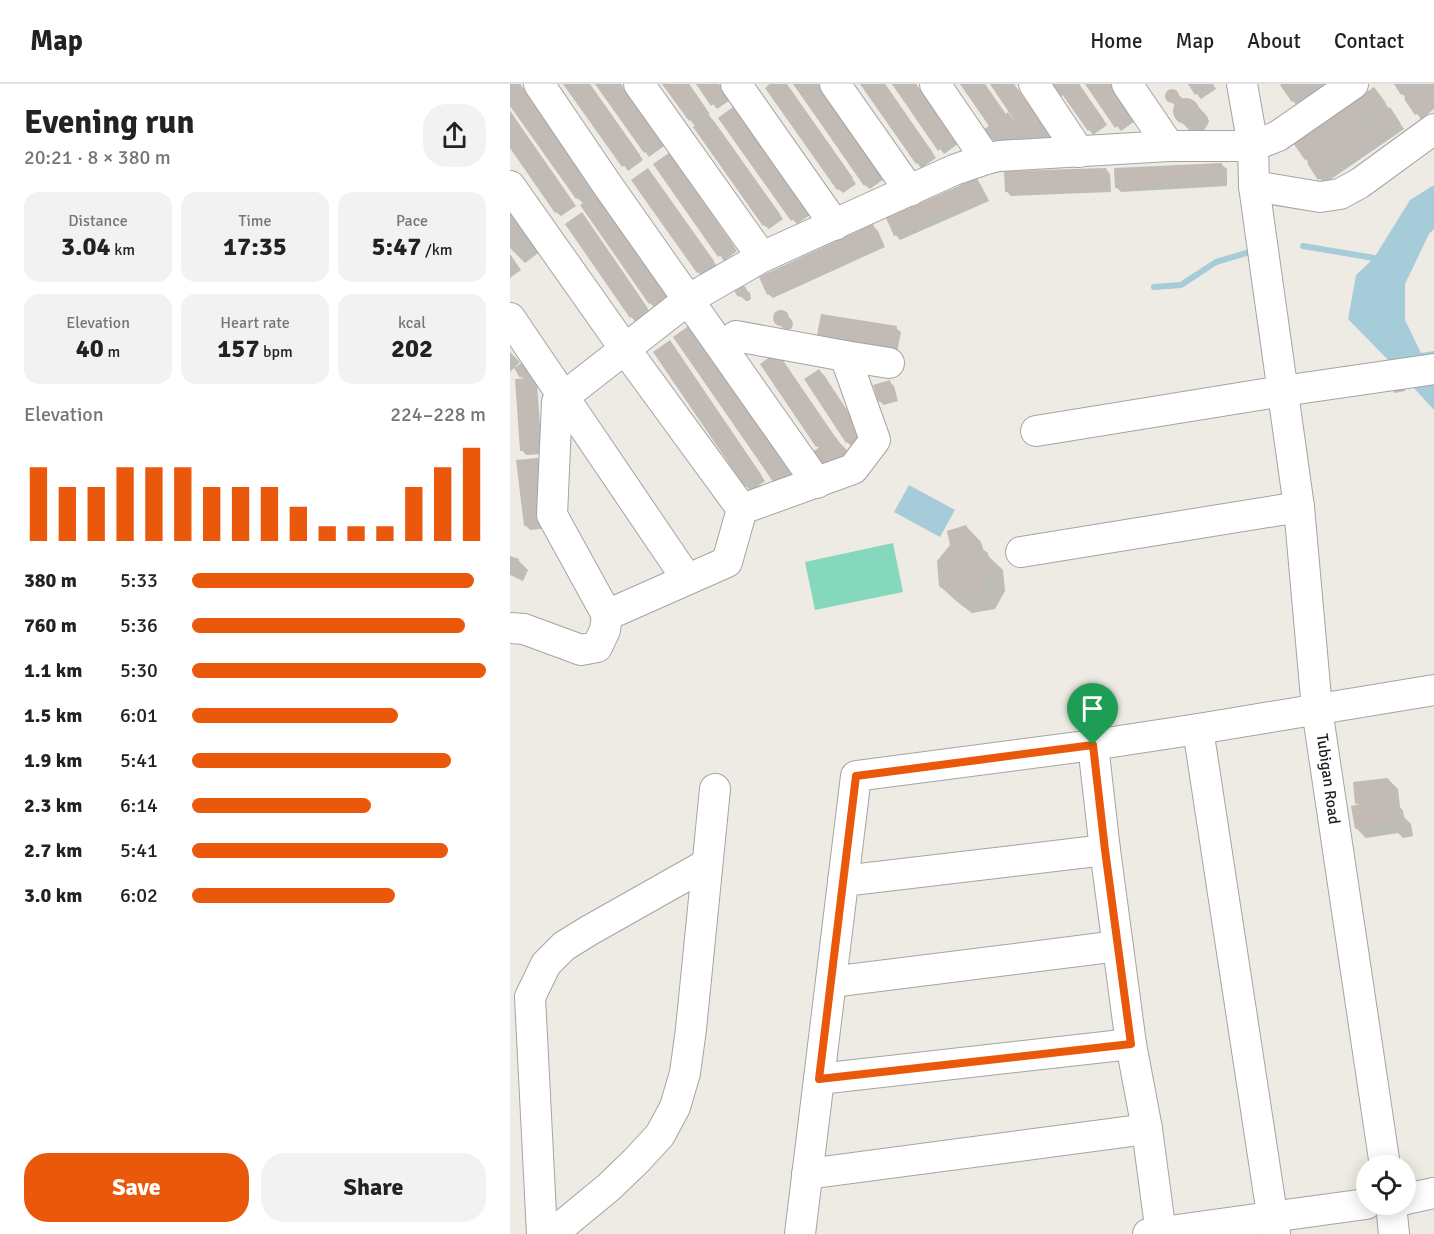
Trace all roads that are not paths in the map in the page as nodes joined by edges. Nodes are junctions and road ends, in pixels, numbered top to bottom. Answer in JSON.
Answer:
{"nodes":[{"id":1,"x":539,"y":84,"type":"edge"},
{"id":2,"x":639,"y":84,"type":"edge"},
{"id":3,"x":736,"y":84,"type":"edge"},
{"id":4,"x":835,"y":84,"type":"edge"},
{"id":5,"x":935,"y":84,"type":"edge"},
{"id":6,"x":1034,"y":84,"type":"edge"},
{"id":7,"x":1127,"y":84,"type":"edge"},
{"id":8,"x":1242,"y":84,"type":"edge"},
{"id":9,"x":1353,"y":84,"type":"edge"},
{"id":10,"x":1434,"y":129,"type":"edge"},
{"id":11,"x":1169,"y":146,"type":"junction"},
{"id":12,"x":1253,"y":146,"type":"junction"},
{"id":13,"x":1079,"y":152,"type":"junction"},
{"id":14,"x":986,"y":159,"type":"junction"},
{"id":15,"x":510,"y":186,"type":"edge"},
{"id":16,"x":1254,"y":186,"type":"junction"},
{"id":17,"x":910,"y":191,"type":"junction"},
{"id":18,"x":835,"y":225,"type":"junction"},
{"id":19,"x":762,"y":257,"type":"junction"},
{"id":20,"x":689,"y":299,"type":"junction"},
{"id":21,"x":510,"y":318,"type":"edge"},
{"id":22,"x":722,"y":346,"type":"junction"},
{"id":23,"x":625,"y":350,"type":"junction"},
{"id":24,"x":845,"y":356,"type":"junction"},
{"id":25,"x":889,"y":363,"type":"dead end"},
{"id":26,"x":1434,"y":369,"type":"edge"},
{"id":27,"x":1282,"y":391,"type":"junction"},
{"id":28,"x":564,"y":397,"type":"junction"},
{"id":29,"x":1036,"y":431,"type":"dead end"},
{"id":30,"x":817,"y":483,"type":"junction"},
{"id":31,"x":1299,"y":507,"type":"junction"},
{"id":32,"x":742,"y":509,"type":"junction"},
{"id":33,"x":1021,"y":552,"type":"dead end"},
{"id":34,"x":687,"y":579,"type":"junction"},
{"id":35,"x":607,"y":615,"type":"junction"},
{"id":36,"x":510,"y":628,"type":"edge"},
{"id":37,"x":1434,"y":692,"type":"edge"},
{"id":38,"x":1317,"y":709,"type":"junction"},
{"id":39,"x":1198,"y":729,"type":"junction"},
{"id":40,"x":1093,"y":745,"type":"junction"},
{"id":41,"x":715,"y":789,"type":"dead end"},
{"id":42,"x":1105,"y":850,"type":"junction"},
{"id":43,"x":707,"y":864,"type":"junction"},
{"id":44,"x":843,"y":881,"type":"junction"},
{"id":45,"x":1118,"y":945,"type":"junction"},
{"id":46,"x":831,"y":982,"type":"junction"},
{"id":47,"x":1131,"y":1044,"type":"junction"},
{"id":48,"x":819,"y":1079,"type":"junction"},
{"id":49,"x":1147,"y":1129,"type":"junction"},
{"id":50,"x":1383,"y":1155,"type":"edge"},
{"id":51,"x":807,"y":1174,"type":"junction"},
{"id":52,"x":1434,"y":1193,"type":"edge"},
{"id":53,"x":1416,"y":1197,"type":"edge"},
{"id":54,"x":1356,"y":1206,"type":"edge"},
{"id":55,"x":1392,"y":1215,"type":"edge"},
{"id":56,"x":1274,"y":1225,"type":"edge"},
{"id":57,"x":1157,"y":1233,"type":"edge"},
{"id":58,"x":542,"y":1234,"type":"edge"},
{"id":59,"x":552,"y":1234,"type":"edge"},
{"id":60,"x":800,"y":1234,"type":"edge"},
{"id":61,"x":1394,"y":1234,"type":"edge"}],
"edges":[{"from":1,"to":20,"type":"street"},
{"from":2,"to":19,"type":"street"},
{"from":3,"to":18,"type":"street"},
{"from":4,"to":17,"type":"street"},
{"from":5,"to":14,"type":"street"},
{"from":6,"to":13,"type":"street"},
{"from":7,"to":11,"type":"street"},
{"from":8,"to":12,"type":"street","name":"Tubigan Road"},
{"from":9,"to":12,"type":"street"},
{"from":10,"to":16,"type":"street"},
{"from":11,"to":12,"type":"street"},
{"from":11,"to":13,"type":"street"},
{"from":12,"to":16,"type":"street","name":"Tubigan Road"},
{"from":13,"to":14,"type":"street"},
{"from":14,"to":17,"type":"street"},
{"from":15,"to":23,"type":"street"},
{"from":16,"to":27,"type":"street","name":"Tubigan Road"},
{"from":17,"to":18,"type":"street"},
{"from":18,"to":19,"type":"street"},
{"from":19,"to":20,"type":"street"},
{"from":20,"to":22,"type":"street"},
{"from":20,"to":23,"type":"street"},
{"from":21,"to":28,"type":"street"},
{"from":22,"to":24,"type":"street"},
{"from":22,"to":30,"type":"street"},
{"from":23,"to":28,"type":"street"},
{"from":23,"to":32,"type":"street"},
{"from":24,"to":25,"type":"street"},
{"from":24,"to":30,"type":"street"},
{"from":26,"to":27,"type":"street"},
{"from":27,"to":29,"type":"street"},
{"from":27,"to":31,"type":"street","name":"Tubigan Road"},
{"from":28,"to":34,"type":"street"},
{"from":28,"to":35,"type":"street"},
{"from":30,"to":32,"type":"street"},
{"from":31,"to":33,"type":"street"},
{"from":31,"to":38,"type":"street","name":"Tubigan Road"},
{"from":32,"to":34,"type":"street"},
{"from":34,"to":35,"type":"street"},
{"from":35,"to":36,"type":"street"},
{"from":37,"to":38,"type":"street"},
{"from":38,"to":39,"type":"street"},
{"from":38,"to":50,"type":"street","name":"Tubigan Road"},
{"from":39,"to":40,"type":"street"},
{"from":39,"to":56,"type":"street"},
{"from":40,"to":42,"type":"street"},
{"from":40,"to":44,"type":"street"},
{"from":41,"to":43,"type":"street"},
{"from":42,"to":44,"type":"street"},
{"from":42,"to":45,"type":"street"},
{"from":43,"to":58,"type":"street"},
{"from":43,"to":59,"type":"street"},
{"from":44,"to":46,"type":"street"},
{"from":45,"to":46,"type":"street"},
{"from":45,"to":47,"type":"street"},
{"from":46,"to":48,"type":"street"},
{"from":47,"to":48,"type":"street"},
{"from":47,"to":49,"type":"street"},
{"from":48,"to":51,"type":"street"},
{"from":49,"to":51,"type":"street"},
{"from":49,"to":57,"type":"street"},
{"from":51,"to":60,"type":"street"},
{"from":52,"to":53,"type":"street"},
{"from":54,"to":56,"type":"street"},
{"from":55,"to":61,"type":"street"},
{"from":56,"to":57,"type":"street"}]}
